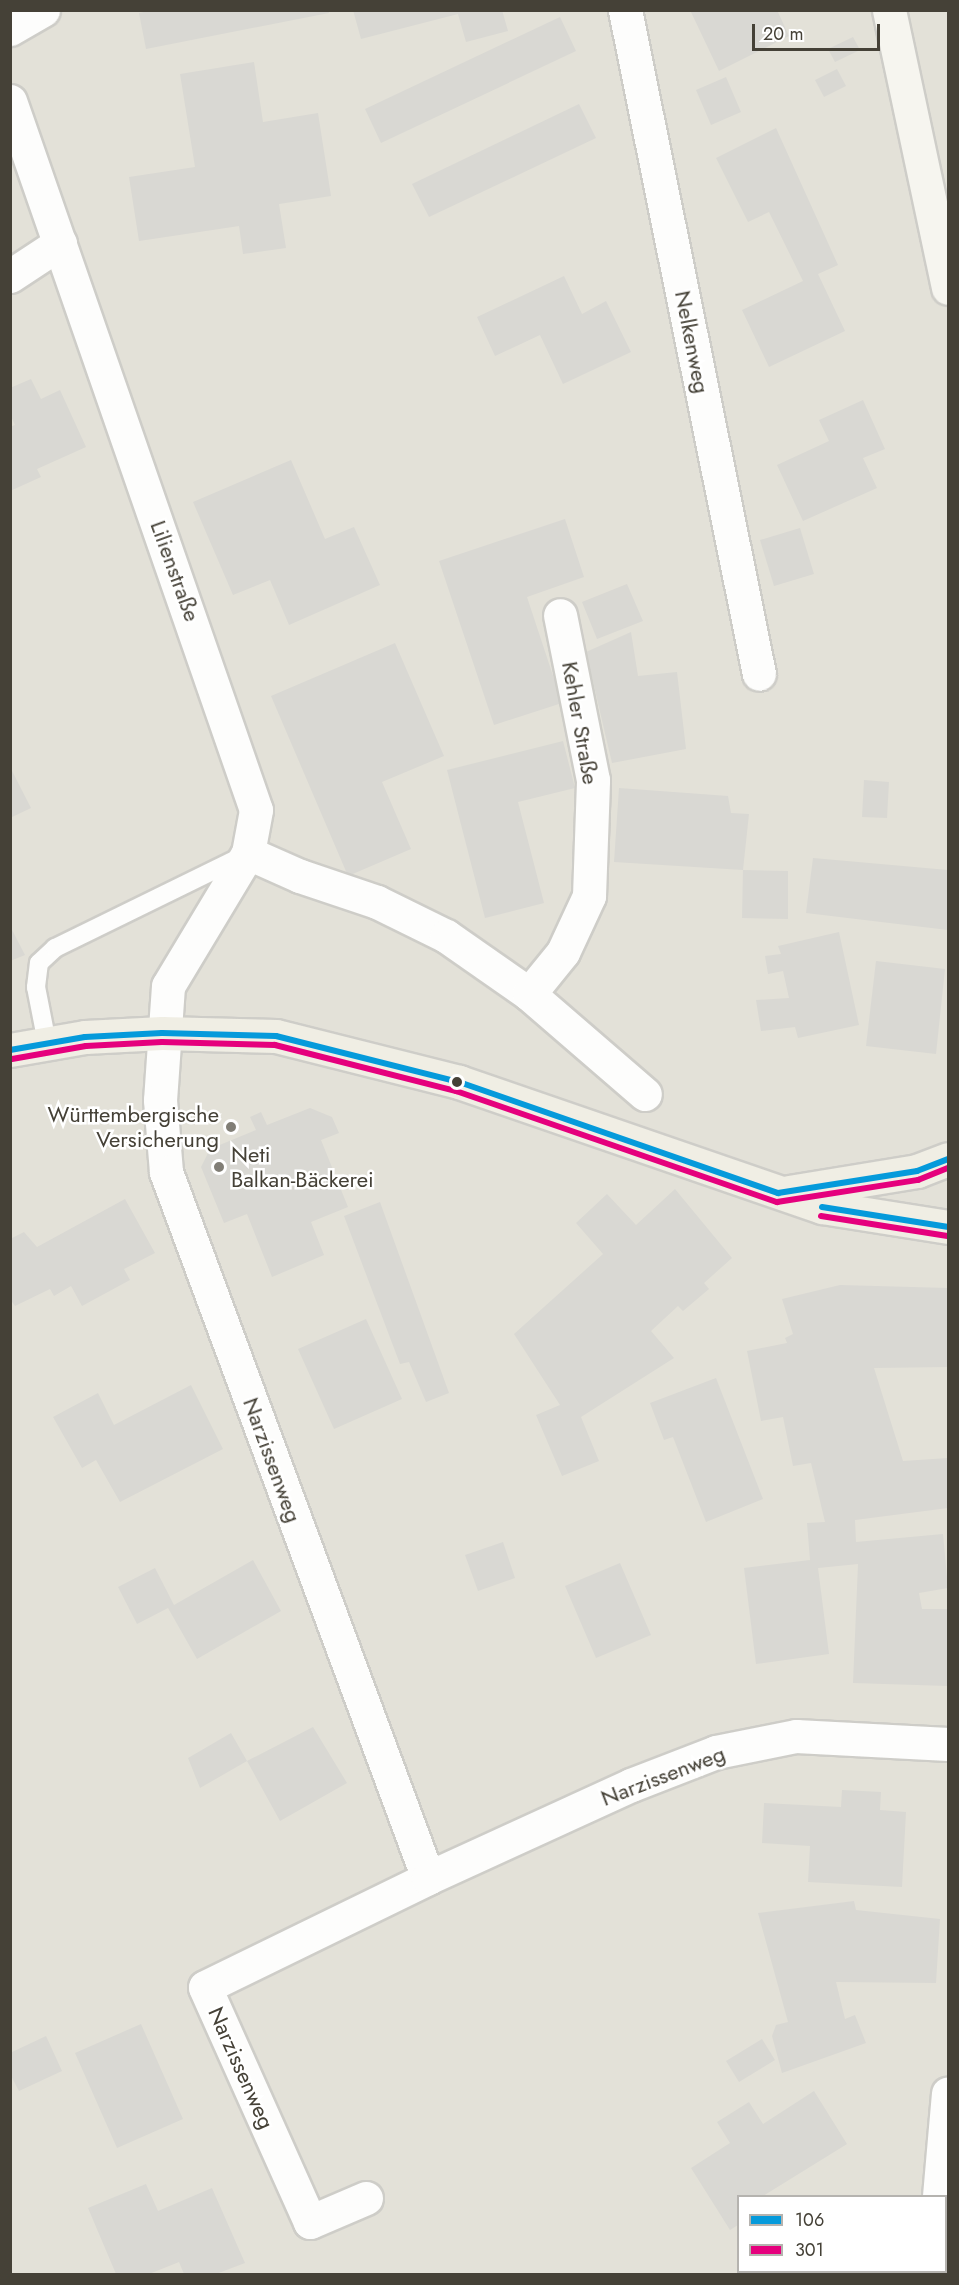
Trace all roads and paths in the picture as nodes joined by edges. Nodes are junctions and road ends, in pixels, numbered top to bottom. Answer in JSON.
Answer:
{"nodes":[{"id":1,"x":43,"y":10,"type":"edge"},
{"id":2,"x":625,"y":10,"type":"edge"},
{"id":3,"x":889,"y":10,"type":"edge"},
{"id":4,"x":10,"y":29,"type":"edge"},
{"id":5,"x":10,"y":101,"type":"edge"},
{"id":6,"x":60,"y":243,"type":"junction"},
{"id":7,"x":10,"y":276,"type":"edge"},
{"id":8,"x":948,"y":288,"type":"edge"},
{"id":9,"x":560,"y":615,"type":"dead end"},
{"id":10,"x":759,"y":674,"type":"dead end"},
{"id":11,"x":248,"y":853,"type":"junction"},
{"id":12,"x":529,"y":994,"type":"junction"},
{"id":13,"x":162,"y":1033,"type":"junction"},
{"id":14,"x":47,"y":1044,"type":"junction"},
{"id":15,"x":10,"y":1050,"type":"edge"},
{"id":16,"x":645,"y":1094,"type":"dead end"},
{"id":17,"x":948,"y":1159,"type":"edge"},
{"id":18,"x":778,"y":1193,"type":"junction"},
{"id":19,"x":948,"y":1227,"type":"edge"},
{"id":20,"x":948,"y":1744,"type":"edge"},
{"id":21,"x":428,"y":1878,"type":"junction"},
{"id":22,"x":948,"y":2093,"type":"edge"},
{"id":23,"x":939,"y":2195,"type":"edge"},
{"id":24,"x":366,"y":2198,"type":"dead end"}],
"edges":[{"from":1,"to":4,"type":"street"},
{"from":2,"to":10,"type":"street","name":"Nelkenweg"},
{"from":3,"to":8,"type":"main road"},
{"from":5,"to":6,"type":"street","name":"Lilienstraße"},
{"from":6,"to":7,"type":"street"},
{"from":6,"to":11,"type":"street","name":"Lilienstraße"},
{"from":9,"to":12,"type":"street","name":"Kehler Straße"},
{"from":11,"to":12,"type":"street"},
{"from":11,"to":13,"type":"street","name":"Lilienstraße"},
{"from":11,"to":14,"type":"lane"},
{"from":12,"to":16,"type":"street"},
{"from":13,"to":14,"type":"main road"},
{"from":13,"to":18,"type":"main road"},
{"from":13,"to":21,"type":"street","name":"Narzissenweg"},
{"from":14,"to":15,"type":"main road"},
{"from":17,"to":18,"type":"main road"},
{"from":18,"to":19,"type":"main road"},
{"from":20,"to":21,"type":"street","name":"Narzissenweg"},
{"from":21,"to":24,"type":"street","name":"Narzissenweg"},
{"from":22,"to":23,"type":"street"}]}
